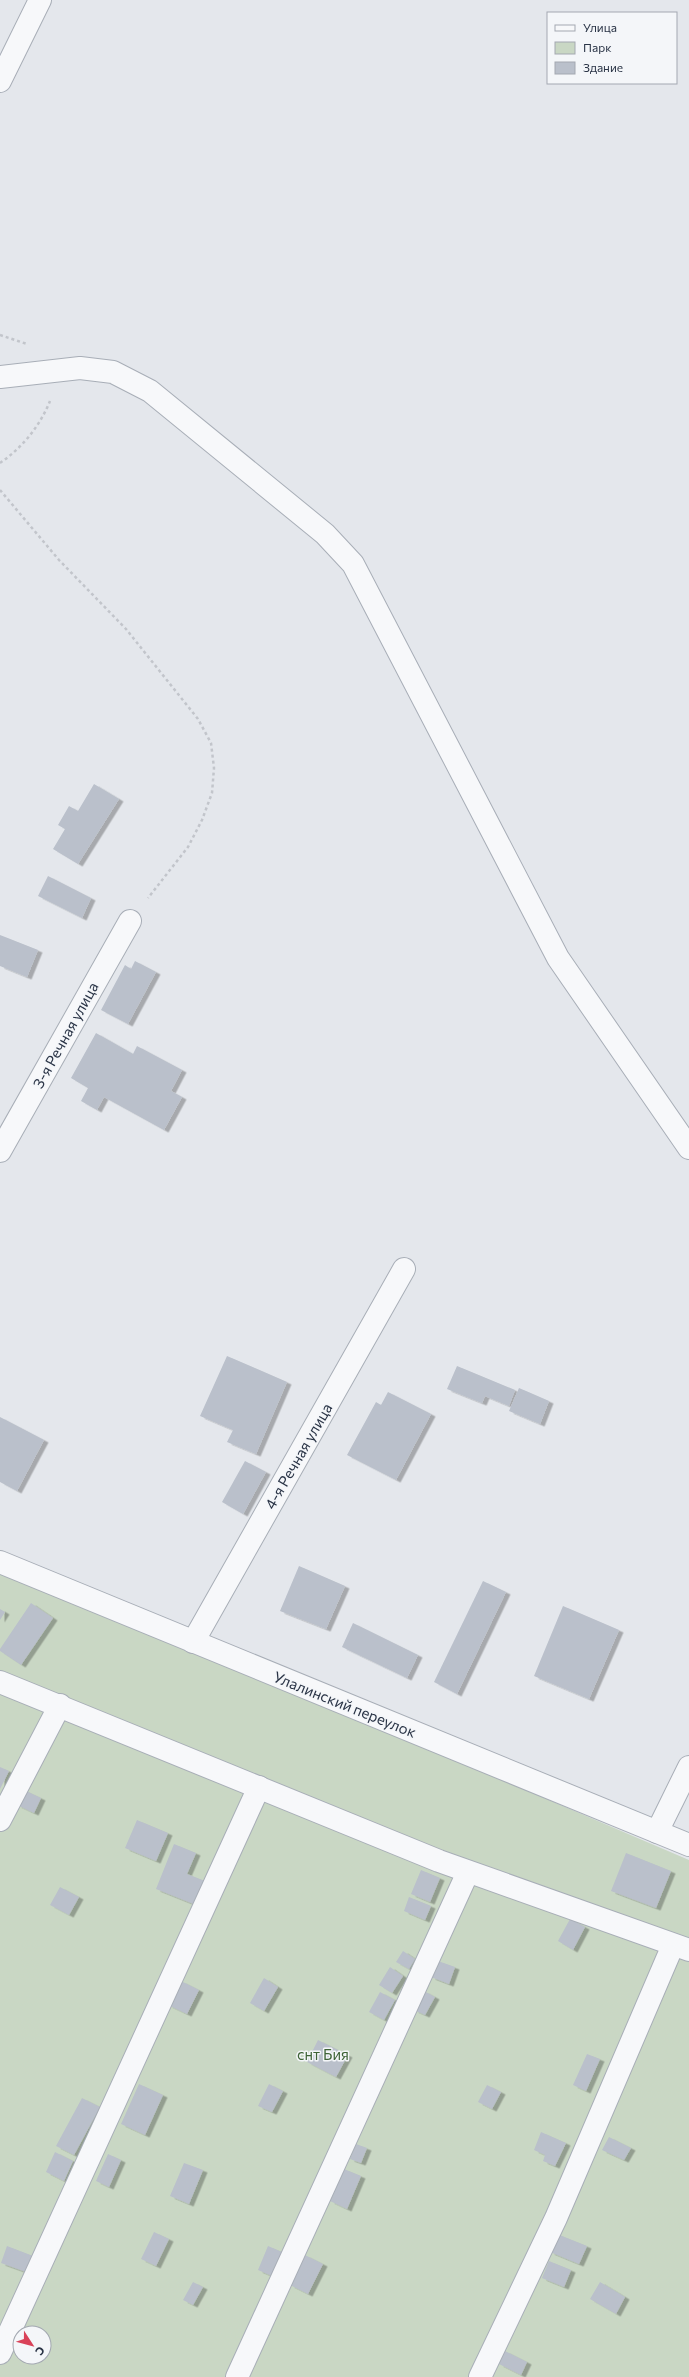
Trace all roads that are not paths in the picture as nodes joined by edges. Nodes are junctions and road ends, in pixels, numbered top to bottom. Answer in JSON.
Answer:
{"nodes":[{"id":1,"x":40,"y":0,"type":"edge"},
{"id":2,"x":0,"y":81,"type":"edge"},
{"id":3,"x":0,"y":377,"type":"edge"},
{"id":4,"x":130,"y":921,"type":"road end"},
{"id":5,"x":689,"y":1148,"type":"edge"},
{"id":6,"x":0,"y":1151,"type":"edge"},
{"id":7,"x":404,"y":1270,"type":"dead end"},
{"id":8,"x":0,"y":1562,"type":"edge"},
{"id":9,"x":193,"y":1642,"type":"junction"},
{"id":10,"x":0,"y":1682,"type":"edge"},
{"id":11,"x":60,"y":1705,"type":"junction"},
{"id":12,"x":689,"y":1767,"type":"edge"},
{"id":13,"x":259,"y":1787,"type":"junction"},
{"id":14,"x":0,"y":1820,"type":"edge"},
{"id":15,"x":657,"y":1832,"type":"junction"},
{"id":16,"x":689,"y":1845,"type":"edge"},
{"id":17,"x":468,"y":1872,"type":"junction"},
{"id":18,"x":681,"y":1948,"type":"edge"},
{"id":19,"x":0,"y":2353,"type":"edge"},
{"id":20,"x":237,"y":2377,"type":"edge"},
{"id":21,"x":480,"y":2377,"type":"edge"}],
"edges":[{"from":1,"to":2,"type":"street"},
{"from":3,"to":5,"type":"street"},
{"from":4,"to":6,"type":"street","name":"3-я Речная улица"},
{"from":7,"to":9,"type":"street","name":"4-я Речная улица"},
{"from":8,"to":9,"type":"street","name":"Улалинский переулок"},
{"from":9,"to":15,"type":"street","name":"Улалинский переулок"},
{"from":10,"to":11,"type":"street"},
{"from":11,"to":13,"type":"street"},
{"from":11,"to":14,"type":"street"},
{"from":12,"to":15,"type":"street"},
{"from":13,"to":17,"type":"street"},
{"from":13,"to":19,"type":"street"},
{"from":15,"to":16,"type":"street","name":"Улалинский переулок"},
{"from":17,"to":18,"type":"street"},
{"from":17,"to":20,"type":"street"},
{"from":18,"to":21,"type":"street"}]}
